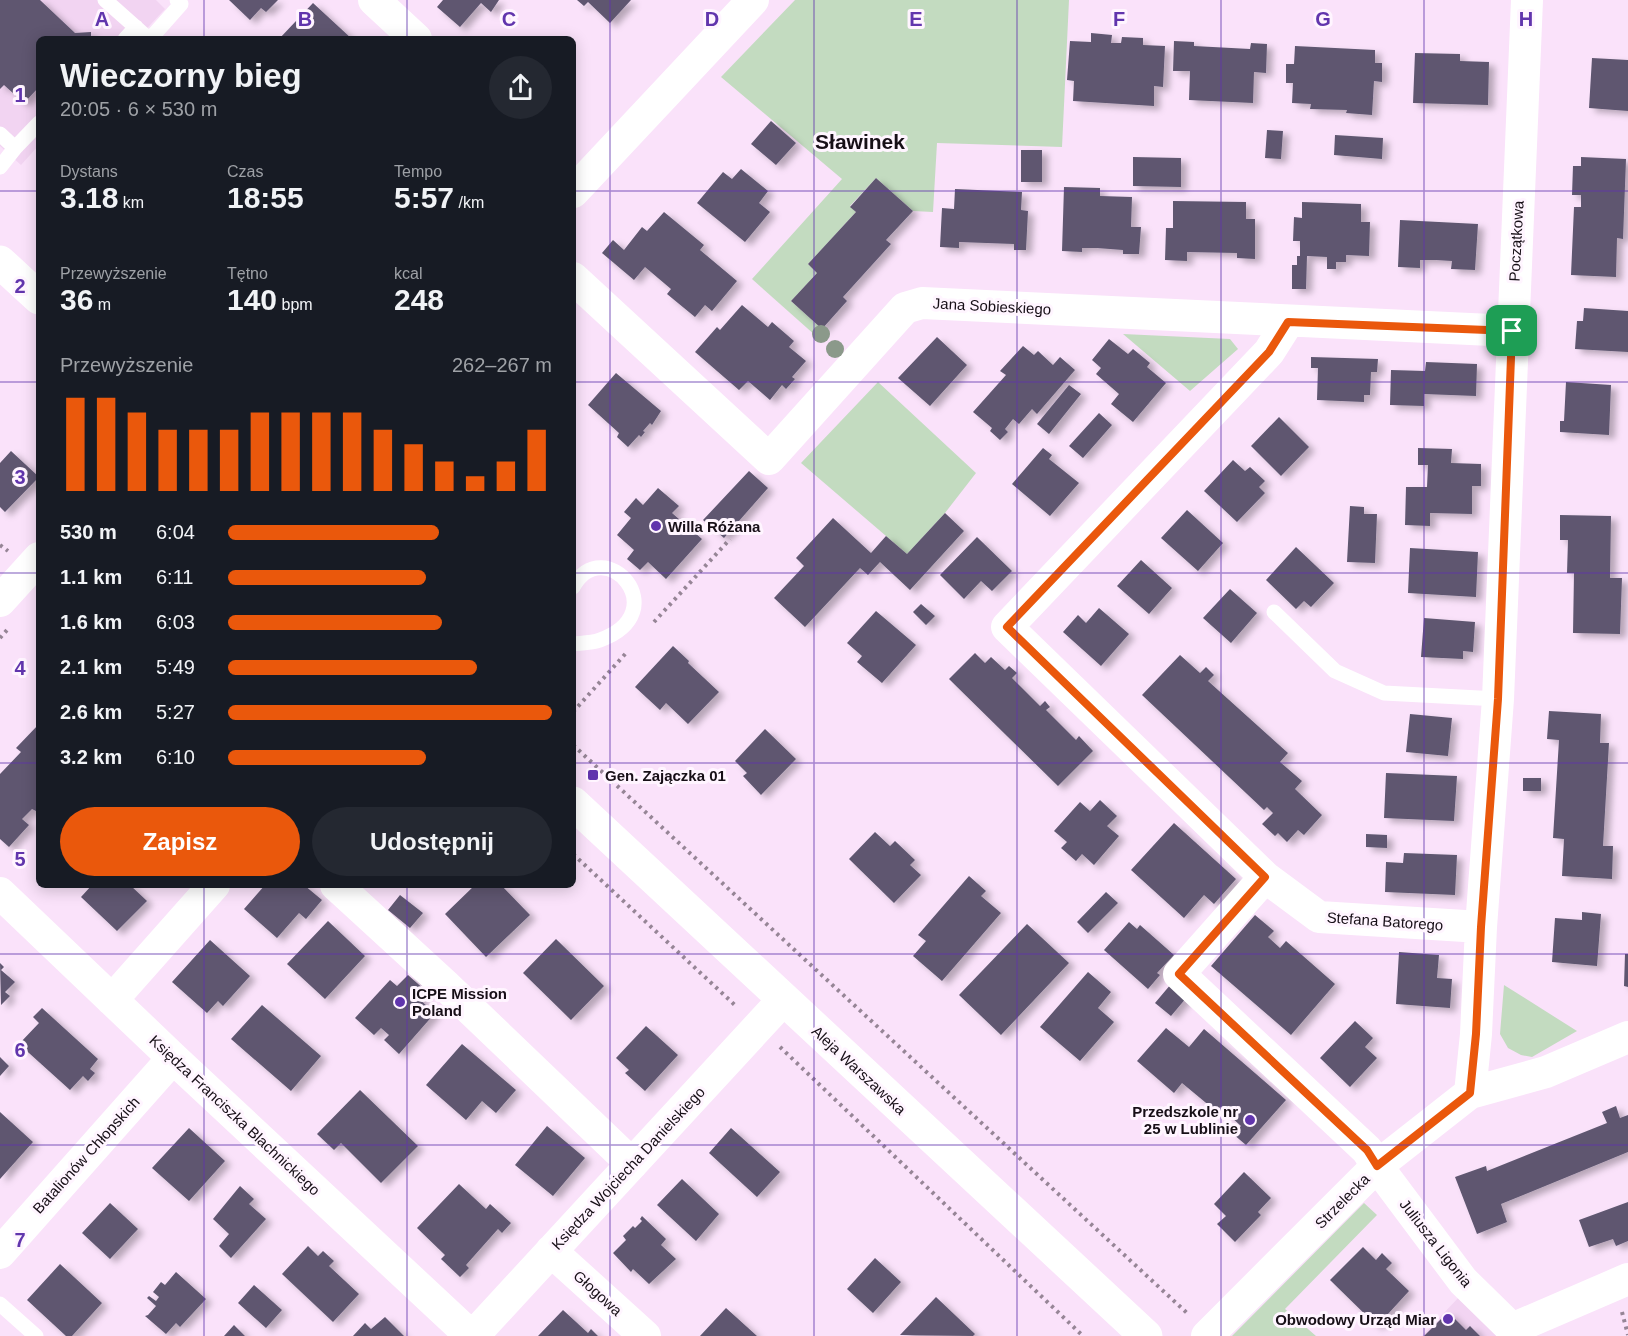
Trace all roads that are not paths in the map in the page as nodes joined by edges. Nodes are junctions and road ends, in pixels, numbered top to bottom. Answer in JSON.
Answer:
{"nodes":[{"id":1,"x":105,"y":0,"type":"edge"},
{"id":2,"x":177,"y":0,"type":"edge"},
{"id":3,"x":374,"y":0,"type":"edge"},
{"id":4,"x":753,"y":0,"type":"edge"},
{"id":5,"x":1527,"y":0,"type":"edge"},
{"id":6,"x":131,"y":33,"type":"edge"},
{"id":7,"x":152,"y":36,"type":"edge"},
{"id":8,"x":413,"y":36,"type":"edge"},
{"id":9,"x":36,"y":126,"type":"edge"},
{"id":10,"x":0,"y":134,"type":"edge"},
{"id":11,"x":15,"y":148,"type":"junction"},
{"id":12,"x":0,"y":167,"type":"edge"},
{"id":13,"x":576,"y":187,"type":"edge"},
{"id":14,"x":0,"y":262,"type":"edge"},
{"id":15,"x":576,"y":281,"type":"edge"},
{"id":16,"x":36,"y":295,"type":"edge"},
{"id":17,"x":1288,"y":322,"type":"junction"},
{"id":18,"x":1512,"y":331,"type":"junction"},
{"id":19,"x":36,"y":560,"type":"edge"},
{"id":20,"x":6,"y":582,"type":"edge"},
{"id":21,"x":576,"y":582,"type":"edge"},
{"id":22,"x":1274,"y":612,"type":"dead end"},
{"id":23,"x":576,"y":644,"type":"edge"},
{"id":24,"x":1498,"y":699,"type":"junction"},
{"id":25,"x":576,"y":806,"type":"edge"},
{"id":26,"x":1265,"y":877,"type":"junction"},
{"id":27,"x":211,"y":888,"type":"edge"},
{"id":28,"x":339,"y":888,"type":"edge"},
{"id":29,"x":0,"y":893,"type":"edge"},
{"id":30,"x":1481,"y":927,"type":"junction"},
{"id":31,"x":112,"y":1000,"type":"junction"},
{"id":32,"x":783,"y":1000,"type":"junction"},
{"id":33,"x":1628,"y":1037,"type":"edge"},
{"id":34,"x":173,"y":1058,"type":"junction"},
{"id":35,"x":1470,"y":1093,"type":"junction"},
{"id":36,"x":632,"y":1164,"type":"junction"},
{"id":37,"x":1377,"y":1166,"type":"junction"},
{"id":38,"x":551,"y":1251,"type":"junction"},
{"id":39,"x":0,"y":1253,"type":"edge"},
{"id":40,"x":1628,"y":1279,"type":"edge"},
{"id":41,"x":0,"y":1304,"type":"edge"},
{"id":42,"x":1208,"y":1335,"type":"edge"},
{"id":43,"x":36,"y":1336,"type":"edge"},
{"id":44,"x":472,"y":1336,"type":"edge"},
{"id":45,"x":645,"y":1336,"type":"edge"},
{"id":46,"x":1146,"y":1336,"type":"edge"}],
"edges":[{"from":1,"to":6,"type":"lane"},
{"from":2,"to":7,"type":"lane"},
{"from":3,"to":8,"type":"street"},
{"from":4,"to":13,"type":"street"},
{"from":5,"to":18,"type":"street","name":"Początkowa"},
{"from":9,"to":11,"type":"lane"},
{"from":10,"to":11,"type":"lane"},
{"from":11,"to":12,"type":"lane"},
{"from":14,"to":16,"type":"street"},
{"from":15,"to":17,"type":"street","name":"Jana Sobieskiego"},
{"from":17,"to":18,"type":"street","name":"Jana Sobieskiego"},
{"from":17,"to":26,"type":"street","name":"Stefana Batorego"},
{"from":18,"to":24,"type":"street","name":"Początkowa"},
{"from":19,"to":20,"type":"street"},
{"from":21,"to":23,"type":"lane"},
{"from":22,"to":24,"type":"lane"},
{"from":24,"to":30,"type":"street","name":"Początkowa"},
{"from":25,"to":32,"type":"street","name":"Aleja Warszawska"},
{"from":26,"to":30,"type":"street","name":"Stefana Batorego"},
{"from":26,"to":37,"type":"street"},
{"from":27,"to":31,"type":"street"},
{"from":28,"to":36,"type":"street"},
{"from":29,"to":31,"type":"street","name":"Księdza Franciszka Blachnickiego"},
{"from":30,"to":35,"type":"street","name":"Początkowa"},
{"from":31,"to":34,"type":"street","name":"Księdza Franciszka Blachnickiego"},
{"from":32,"to":36,"type":"street","name":"Księdza Wojciecha Danielskiego"},
{"from":32,"to":46,"type":"street","name":"Aleja Warszawska"},
{"from":33,"to":35,"type":"street","name":"Strzelecka"},
{"from":34,"to":39,"type":"street","name":"Batalionów Chłopskich"},
{"from":34,"to":44,"type":"street","name":"Księdza Franciszka Blachnickiego"},
{"from":35,"to":37,"type":"street","name":"Strzelecka"},
{"from":36,"to":38,"type":"street","name":"Księdza Wojciecha Danielskiego"},
{"from":37,"to":40,"type":"street","name":"Juliusza Ligonia"},
{"from":37,"to":42,"type":"street","name":"Strzelecka"},
{"from":38,"to":44,"type":"street","name":"Księdza Wojciecha Danielskiego"},
{"from":38,"to":45,"type":"street","name":"Głogowa"},
{"from":41,"to":43,"type":"lane"}]}
